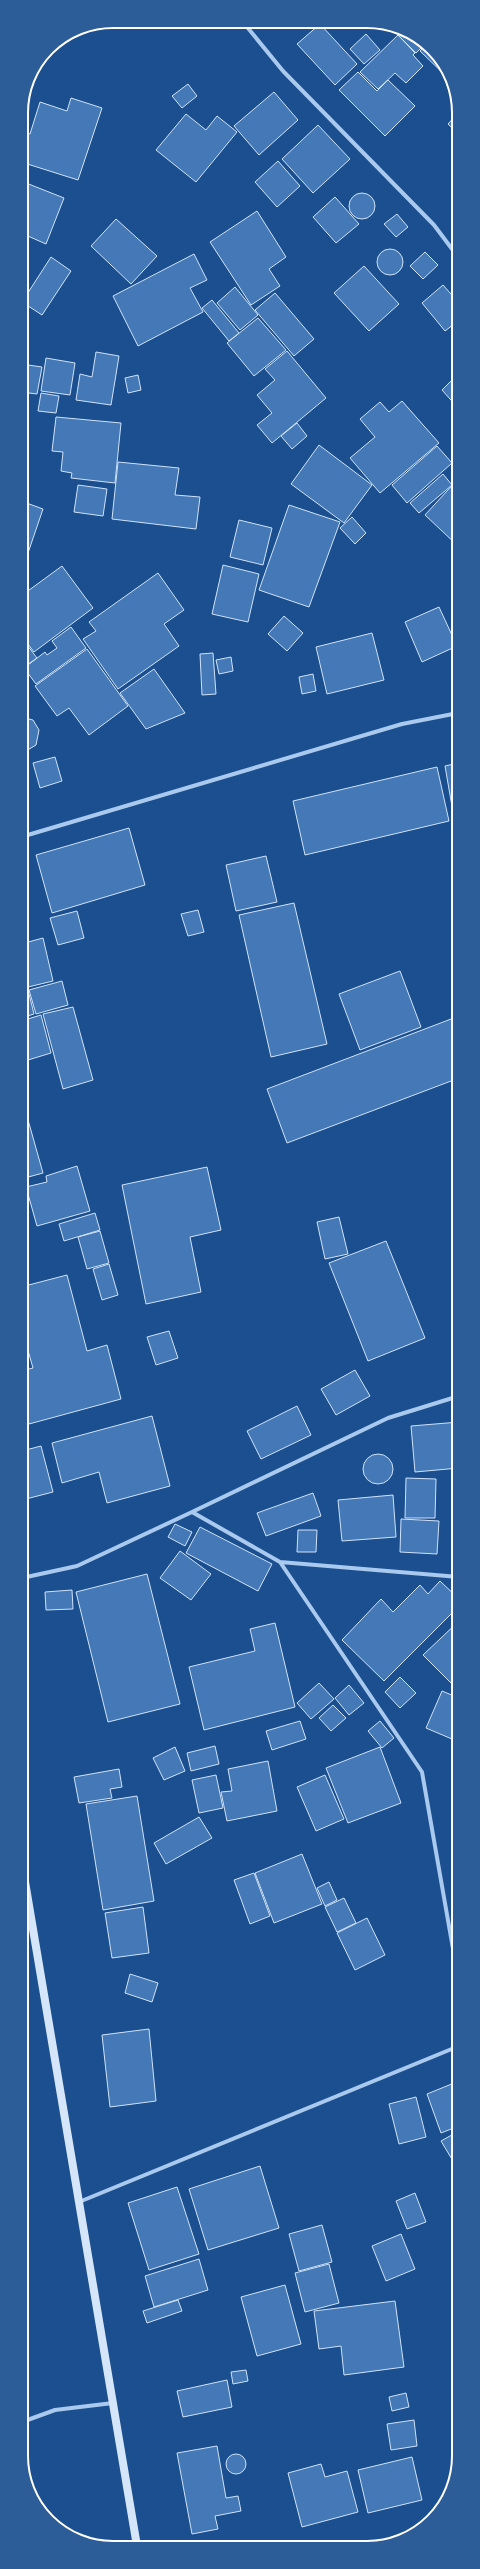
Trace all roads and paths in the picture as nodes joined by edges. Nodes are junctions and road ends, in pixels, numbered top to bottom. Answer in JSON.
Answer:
{"nodes":[{"id":1,"x":248,"y":28,"type":"edge"},
{"id":2,"x":452,"y":249,"type":"edge"},
{"id":3,"x":452,"y":714,"type":"edge"},
{"id":4,"x":28,"y":835,"type":"edge"},
{"id":5,"x":452,"y":1398,"type":"edge"},
{"id":6,"x":192,"y":1512,"type":"junction"},
{"id":7,"x":280,"y":1562,"type":"junction"},
{"id":8,"x":452,"y":1576,"type":"edge"},
{"id":9,"x":28,"y":1577,"type":"edge"},
{"id":10,"x":28,"y":1912,"type":"edge"},
{"id":11,"x":452,"y":1943,"type":"edge"},
{"id":12,"x":452,"y":2049,"type":"edge"},
{"id":13,"x":79,"y":2202,"type":"junction"},
{"id":14,"x":113,"y":2403,"type":"junction"},
{"id":15,"x":28,"y":2420,"type":"edge"},
{"id":16,"x":136,"y":2541,"type":"edge"}],
"edges":[{"from":1,"to":2,"type":"street"},
{"from":3,"to":4,"type":"street"},
{"from":5,"to":6,"type":"street"},
{"from":6,"to":7,"type":"street"},
{"from":6,"to":9,"type":"street"},
{"from":7,"to":8,"type":"street"},
{"from":7,"to":11,"type":"street"},
{"from":10,"to":13,"type":"main road"},
{"from":12,"to":13,"type":"street"},
{"from":13,"to":14,"type":"main road"},
{"from":14,"to":15,"type":"street"},
{"from":14,"to":16,"type":"main road"}]}
